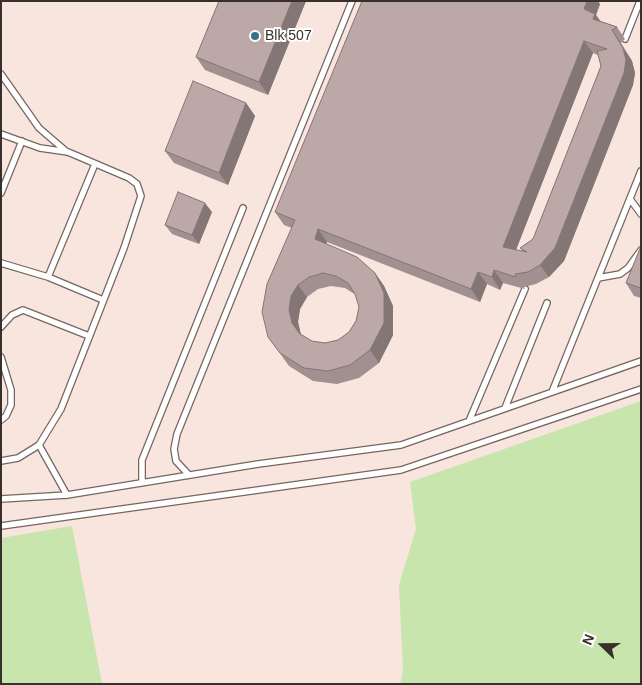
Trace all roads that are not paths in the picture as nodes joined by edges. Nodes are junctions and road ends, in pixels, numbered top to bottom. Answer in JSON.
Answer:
{"nodes":[{"id":1,"x":352,"y":1,"type":"edge"},
{"id":2,"x":640,"y":1,"type":"edge"},
{"id":3,"x":625,"y":39,"type":"dead end"},
{"id":4,"x":1,"y":74,"type":"edge"},
{"id":5,"x":1,"y":134,"type":"edge"},
{"id":6,"x":22,"y":141,"type":"junction"},
{"id":7,"x":68,"y":152,"type":"junction"},
{"id":8,"x":95,"y":164,"type":"junction"},
{"id":9,"x":641,"y":171,"type":"edge"},
{"id":10,"x":1,"y":193,"type":"edge"},
{"id":11,"x":630,"y":199,"type":"junction"},
{"id":12,"x":243,"y":208,"type":"dead end"},
{"id":13,"x":641,"y":214,"type":"edge"},
{"id":14,"x":641,"y":250,"type":"edge"},
{"id":15,"x":1,"y":263,"type":"edge"},
{"id":16,"x":48,"y":277,"type":"junction"},
{"id":17,"x":598,"y":278,"type":"junction"},
{"id":18,"x":525,"y":289,"type":"dead end"},
{"id":19,"x":103,"y":300,"type":"junction"},
{"id":20,"x":547,"y":303,"type":"dead end"},
{"id":21,"x":1,"y":328,"type":"edge"},
{"id":22,"x":89,"y":336,"type":"junction"},
{"id":23,"x":1,"y":357,"type":"edge"},
{"id":24,"x":641,"y":361,"type":"edge"},
{"id":25,"x":641,"y":389,"type":"edge"},
{"id":26,"x":552,"y":392,"type":"junction"},
{"id":27,"x":504,"y":408,"type":"junction"},
{"id":28,"x":1,"y":420,"type":"edge"},
{"id":29,"x":469,"y":421,"type":"junction"},
{"id":30,"x":39,"y":445,"type":"junction"},
{"id":31,"x":1,"y":461,"type":"edge"},
{"id":32,"x":189,"y":475,"type":"junction"},
{"id":33,"x":142,"y":483,"type":"junction"},
{"id":34,"x":67,"y":495,"type":"junction"},
{"id":35,"x":1,"y":499,"type":"edge"},
{"id":36,"x":1,"y":526,"type":"edge"}],
"edges":[{"from":1,"to":32,"type":"lane"},
{"from":2,"to":3,"type":"lane"},
{"from":4,"to":7,"type":"lane"},
{"from":5,"to":6,"type":"lane"},
{"from":6,"to":7,"type":"lane"},
{"from":6,"to":10,"type":"lane"},
{"from":7,"to":8,"type":"lane"},
{"from":8,"to":16,"type":"lane"},
{"from":8,"to":19,"type":"lane"},
{"from":9,"to":11,"type":"lane"},
{"from":11,"to":13,"type":"lane"},
{"from":11,"to":17,"type":"lane"},
{"from":12,"to":33,"type":"lane"},
{"from":14,"to":17,"type":"lane"},
{"from":15,"to":16,"type":"lane"},
{"from":16,"to":19,"type":"lane"},
{"from":17,"to":26,"type":"lane"},
{"from":18,"to":29,"type":"lane"},
{"from":19,"to":22,"type":"lane"},
{"from":20,"to":27,"type":"lane"},
{"from":21,"to":22,"type":"lane"},
{"from":22,"to":30,"type":"lane"},
{"from":23,"to":28,"type":"lane"},
{"from":24,"to":26,"type":"lane"},
{"from":25,"to":36,"type":"lane"},
{"from":26,"to":27,"type":"lane"},
{"from":27,"to":29,"type":"lane"},
{"from":29,"to":32,"type":"lane"},
{"from":30,"to":31,"type":"lane"},
{"from":30,"to":34,"type":"lane"},
{"from":32,"to":33,"type":"lane"},
{"from":33,"to":34,"type":"lane"},
{"from":34,"to":35,"type":"lane"}]}
